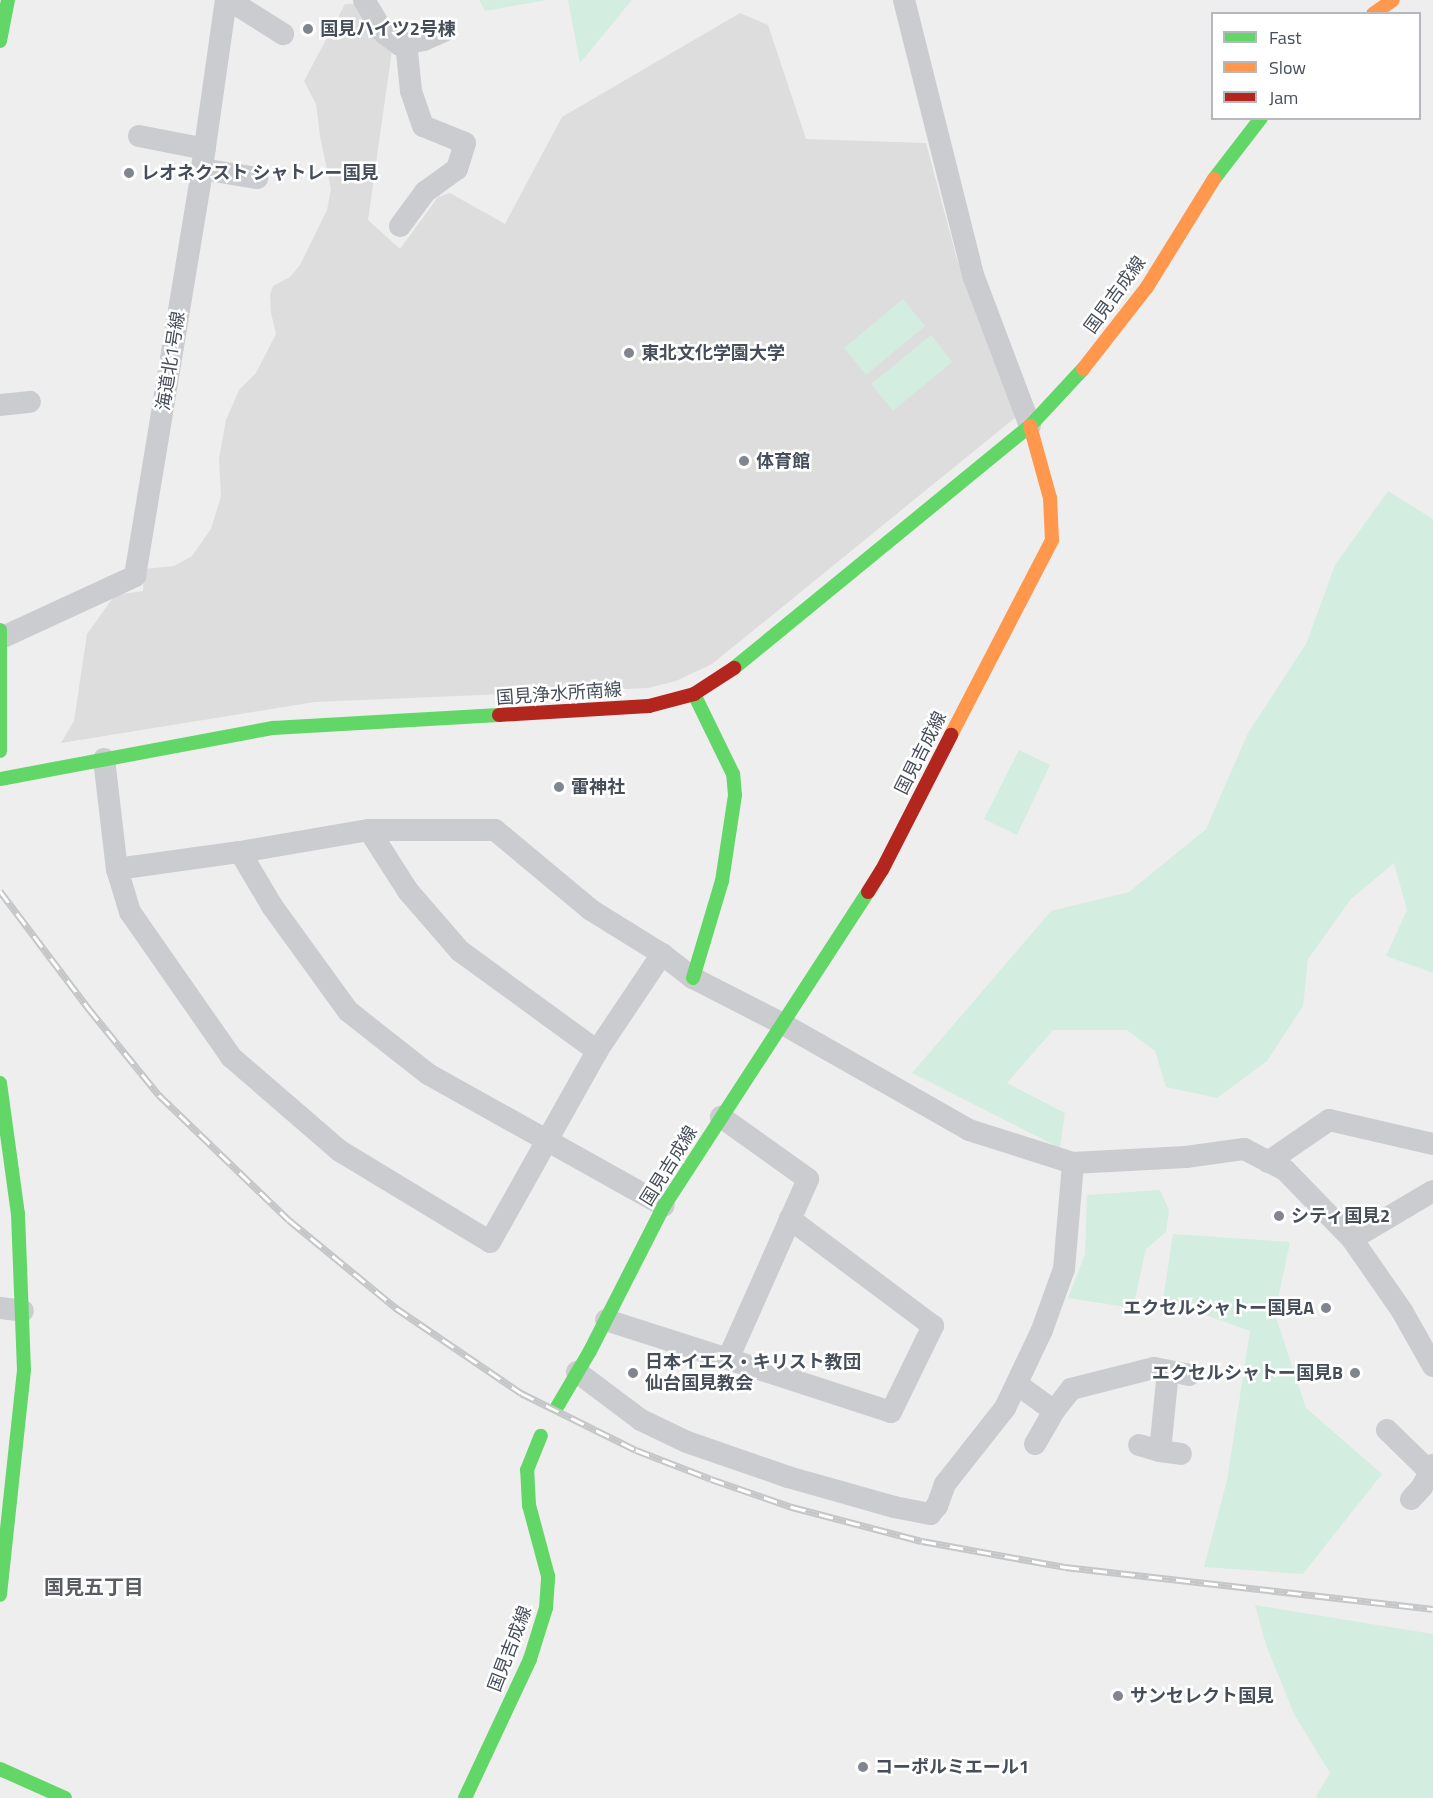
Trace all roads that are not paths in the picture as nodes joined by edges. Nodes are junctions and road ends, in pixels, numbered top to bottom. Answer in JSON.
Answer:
{"nodes":[{"id":1,"x":8,"y":0,"type":"edge"},
{"id":2,"x":227,"y":0,"type":"edge"},
{"id":3,"x":364,"y":0,"type":"edge"},
{"id":4,"x":904,"y":0,"type":"edge"},
{"id":5,"x":1393,"y":0,"type":"edge"},
{"id":6,"x":1376,"y":12,"type":"edge"},
{"id":7,"x":444,"y":31,"type":"dead end"},
{"id":8,"x":283,"y":34,"type":"dead end"},
{"id":9,"x":0,"y":41,"type":"edge"},
{"id":10,"x":406,"y":43,"type":"junction"},
{"id":11,"x":1259,"y":120,"type":"edge"},
{"id":12,"x":139,"y":136,"type":"dead end"},
{"id":13,"x":204,"y":159,"type":"junction"},
{"id":14,"x":257,"y":178,"type":"dead end"},
{"id":15,"x":400,"y":226,"type":"dead end"},
{"id":16,"x":30,"y":402,"type":"dead end"},
{"id":17,"x":0,"y":405,"type":"edge"},
{"id":18,"x":1030,"y":426,"type":"junction"},
{"id":19,"x":1,"y":634,"type":"edge"},
{"id":20,"x":694,"y":694,"type":"junction"},
{"id":21,"x":0,"y":751,"type":"edge"},
{"id":22,"x":104,"y":759,"type":"junction"},
{"id":23,"x":0,"y":779,"type":"edge"},
{"id":24,"x":369,"y":830,"type":"junction"},
{"id":25,"x":240,"y":852,"type":"junction"},
{"id":26,"x":117,"y":869,"type":"junction"},
{"id":27,"x":662,"y":954,"type":"junction"},
{"id":28,"x":693,"y":978,"type":"junction"},
{"id":29,"x":780,"y":1023,"type":"junction"},
{"id":30,"x":597,"y":1051,"type":"junction"},
{"id":31,"x":0,"y":1083,"type":"edge"},
{"id":32,"x":721,"y":1117,"type":"junction"},
{"id":33,"x":547,"y":1141,"type":"junction"},
{"id":34,"x":1433,"y":1144,"type":"edge"},
{"id":35,"x":1268,"y":1162,"type":"junction"},
{"id":36,"x":1073,"y":1164,"type":"junction"},
{"id":37,"x":1433,"y":1191,"type":"edge"},
{"id":38,"x":664,"y":1206,"type":"junction"},
{"id":39,"x":790,"y":1219,"type":"junction"},
{"id":40,"x":1352,"y":1239,"type":"junction"},
{"id":41,"x":0,"y":1308,"type":"edge"},
{"id":42,"x":23,"y":1311,"type":"junction"},
{"id":43,"x":606,"y":1320,"type":"junction"},
{"id":44,"x":728,"y":1359,"type":"junction"},
{"id":45,"x":1433,"y":1366,"type":"edge"},
{"id":46,"x":577,"y":1372,"type":"junction"},
{"id":47,"x":1018,"y":1384,"type":"junction"},
{"id":48,"x":557,"y":1407,"type":"dead end"},
{"id":49,"x":1054,"y":1412,"type":"junction"},
{"id":50,"x":1387,"y":1431,"type":"dead end"},
{"id":51,"x":541,"y":1436,"type":"dead end"},
{"id":52,"x":1035,"y":1444,"type":"dead end"},
{"id":53,"x":1160,"y":1450,"type":"dead end"},
{"id":54,"x":1431,"y":1468,"type":"edge"},
{"id":55,"x":1411,"y":1499,"type":"dead end"},
{"id":56,"x":0,"y":1595,"type":"edge"},
{"id":57,"x":0,"y":1769,"type":"edge"},
{"id":58,"x":65,"y":1798,"type":"edge"},
{"id":59,"x":465,"y":1798,"type":"edge"}],
"edges":[{"from":1,"to":9,"type":"street"},
{"from":2,"to":8,"type":"street"},
{"from":2,"to":13,"type":"street","name":"海道北1号線"},
{"from":3,"to":10,"type":"street"},
{"from":4,"to":18,"type":"street"},
{"from":5,"to":6,"type":"street"},
{"from":7,"to":10,"type":"street"},
{"from":10,"to":15,"type":"street"},
{"from":11,"to":18,"type":"street","name":"国見吉成線"},
{"from":12,"to":13,"type":"street"},
{"from":13,"to":14,"type":"street"},
{"from":13,"to":19,"type":"street","name":"海道北1号線"},
{"from":16,"to":17,"type":"street"},
{"from":18,"to":20,"type":"street","name":"国見浄水所南線"},
{"from":18,"to":29,"type":"street","name":"国見吉成線"},
{"from":19,"to":21,"type":"street"},
{"from":20,"to":22,"type":"street","name":"国見浄水所南線"},
{"from":20,"to":28,"type":"street"},
{"from":22,"to":23,"type":"street","name":"国見浄水所南線"},
{"from":22,"to":26,"type":"street"},
{"from":24,"to":25,"type":"street"},
{"from":24,"to":27,"type":"street"},
{"from":24,"to":30,"type":"street"},
{"from":25,"to":26,"type":"street"},
{"from":25,"to":33,"type":"street"},
{"from":26,"to":33,"type":"street"},
{"from":27,"to":28,"type":"street"},
{"from":27,"to":30,"type":"street"},
{"from":28,"to":29,"type":"street"},
{"from":29,"to":32,"type":"street","name":"国見吉成線"},
{"from":29,"to":36,"type":"street"},
{"from":30,"to":33,"type":"street"},
{"from":31,"to":42,"type":"street"},
{"from":32,"to":38,"type":"street","name":"国見吉成線"},
{"from":32,"to":39,"type":"street"},
{"from":33,"to":38,"type":"street"},
{"from":34,"to":35,"type":"street"},
{"from":35,"to":36,"type":"street"},
{"from":35,"to":40,"type":"street"},
{"from":36,"to":47,"type":"street"},
{"from":37,"to":40,"type":"street"},
{"from":38,"to":43,"type":"street","name":"国見吉成線"},
{"from":39,"to":44,"type":"street"},
{"from":39,"to":44,"type":"street"},
{"from":40,"to":45,"type":"street"},
{"from":41,"to":42,"type":"street"},
{"from":42,"to":56,"type":"street"},
{"from":43,"to":44,"type":"street"},
{"from":43,"to":46,"type":"street","name":"国見吉成線"},
{"from":46,"to":47,"type":"street"},
{"from":46,"to":48,"type":"street","name":"国見吉成線"},
{"from":47,"to":49,"type":"street"},
{"from":49,"to":52,"type":"street"},
{"from":49,"to":53,"type":"street"},
{"from":50,"to":54,"type":"street"},
{"from":51,"to":59,"type":"street","name":"国見吉成線"},
{"from":54,"to":55,"type":"street"},
{"from":57,"to":58,"type":"street"}]}
